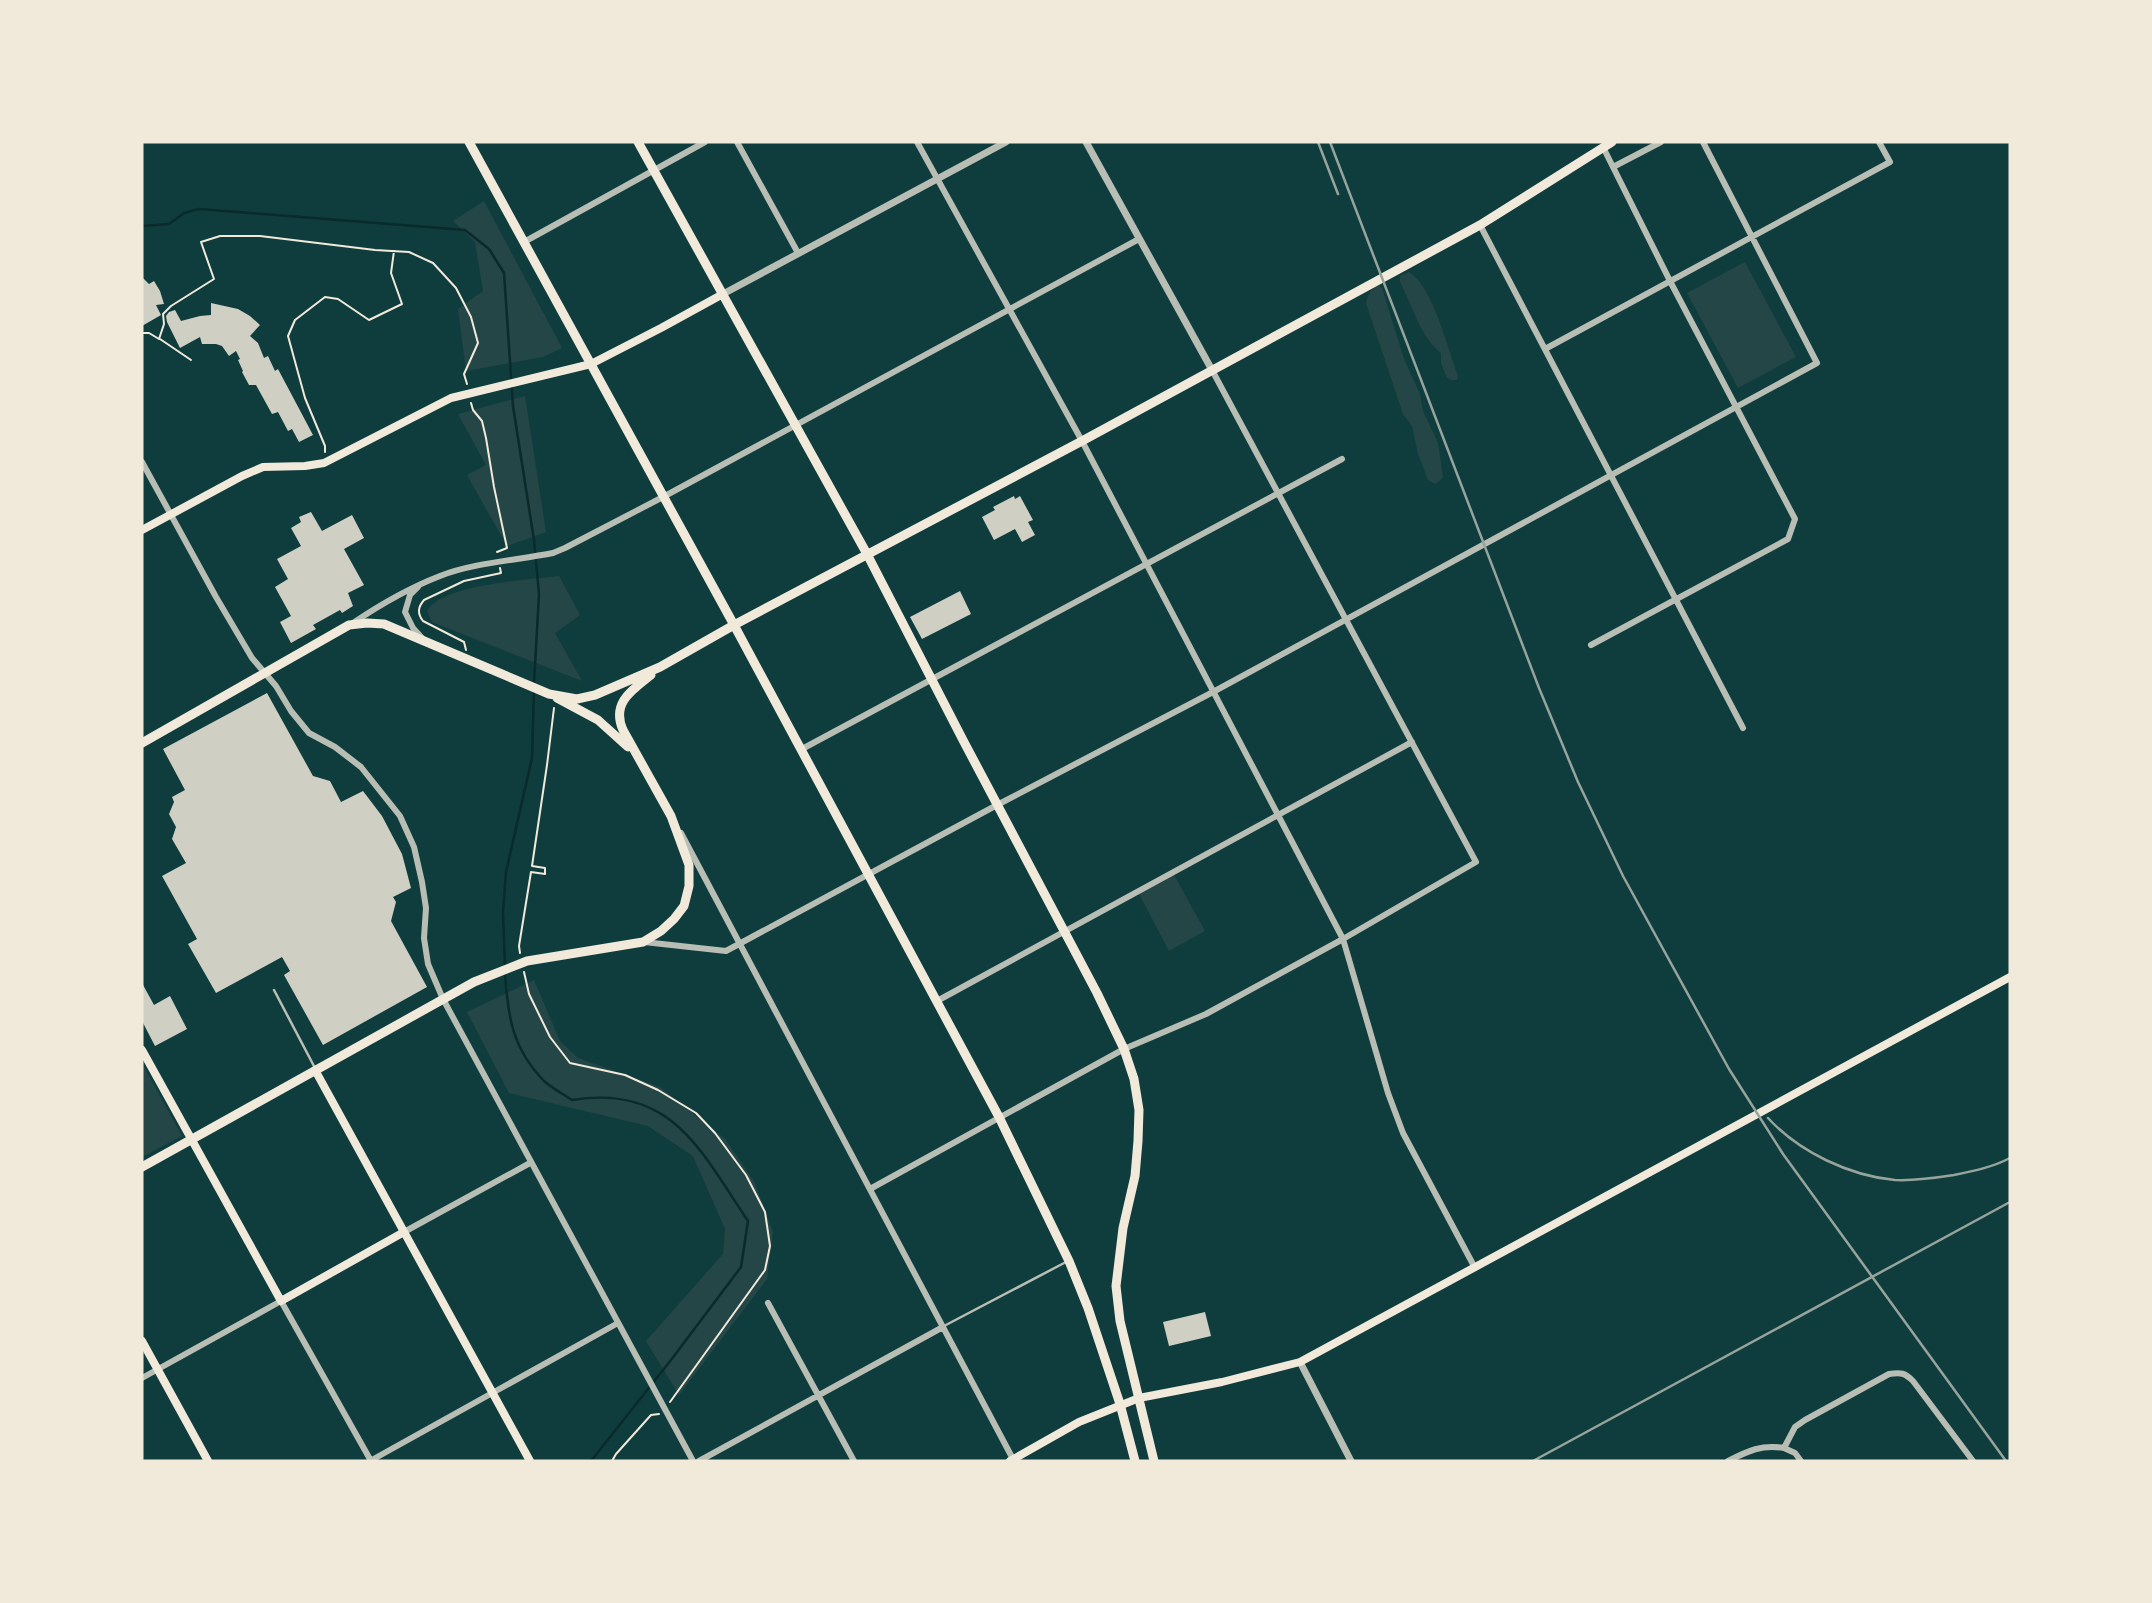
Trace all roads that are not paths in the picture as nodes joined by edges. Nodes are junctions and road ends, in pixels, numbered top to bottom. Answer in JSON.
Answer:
{"nodes":[{"id":1,"x":469,"y":142,"type":"edge"},
{"id":2,"x":638,"y":142,"type":"edge"},
{"id":3,"x":705,"y":142,"type":"edge"},
{"id":4,"x":737,"y":142,"type":"edge"},
{"id":5,"x":917,"y":142,"type":"edge"},
{"id":6,"x":1006,"y":142,"type":"edge"},
{"id":7,"x":1086,"y":142,"type":"edge"},
{"id":8,"x":1661,"y":142,"type":"edge"},
{"id":9,"x":1703,"y":142,"type":"edge"},
{"id":10,"x":1879,"y":142,"type":"edge"},
{"id":11,"x":1607,"y":144,"type":"edge"},
{"id":12,"x":1613,"y":167,"type":"junction"},
{"id":13,"x":654,"y":170,"type":"junction"},
{"id":14,"x":937,"y":179,"type":"junction"},
{"id":15,"x":1480,"y":225,"type":"junction"},
{"id":16,"x":1752,"y":237,"type":"junction"},
{"id":17,"x":1139,"y":239,"type":"junction"},
{"id":18,"x":524,"y":242,"type":"junction"},
{"id":19,"x":798,"y":253,"type":"junction"},
{"id":20,"x":1671,"y":283,"type":"junction"},
{"id":21,"x":723,"y":294,"type":"junction"},
{"id":22,"x":1009,"y":309,"type":"junction"},
{"id":23,"x":1545,"y":349,"type":"junction"},
{"id":24,"x":591,"y":364,"type":"junction"},
{"id":25,"x":1212,"y":370,"type":"junction"},
{"id":26,"x":1736,"y":407,"type":"junction"},
{"id":27,"x":795,"y":425,"type":"junction"},
{"id":28,"x":1082,"y":441,"type":"junction"},
{"id":29,"x":1342,"y":459,"type":"dead end"},
{"id":30,"x":142,"y":462,"type":"edge"},
{"id":31,"x":1611,"y":475,"type":"junction"},
{"id":32,"x":1278,"y":493,"type":"junction"},
{"id":33,"x":663,"y":497,"type":"junction"},
{"id":34,"x":170,"y":515,"type":"junction"},
{"id":35,"x":142,"y":530,"type":"edge"},
{"id":36,"x":867,"y":554,"type":"junction"},
{"id":37,"x":1147,"y":564,"type":"junction"},
{"id":38,"x":419,"y":586,"type":"junction"},
{"id":39,"x":1676,"y":600,"type":"junction"},
{"id":40,"x":1346,"y":619,"type":"junction"},
{"id":41,"x":349,"y":625,"type":"junction"},
{"id":42,"x":734,"y":625,"type":"junction"},
{"id":43,"x":426,"y":641,"type":"junction"},
{"id":44,"x":1591,"y":645,"type":"dead end"},
{"id":45,"x":660,"y":667,"type":"junction"},
{"id":46,"x":265,"y":673,"type":"junction"},
{"id":47,"x":931,"y":678,"type":"junction"},
{"id":48,"x":1213,"y":691,"type":"junction"},
{"id":49,"x":549,"y":694,"type":"junction"},
{"id":50,"x":1743,"y":728,"type":"dead end"},
{"id":51,"x":142,"y":743,"type":"edge"},
{"id":52,"x":1412,"y":743,"type":"junction"},
{"id":53,"x":802,"y":749,"type":"junction"},
{"id":54,"x":637,"y":756,"type":"junction"},
{"id":55,"x":997,"y":805,"type":"junction"},
{"id":56,"x":1279,"y":815,"type":"junction"},
{"id":57,"x":671,"y":816,"type":"junction"},
{"id":58,"x":869,"y":873,"type":"junction"},
{"id":59,"x":1064,"y":933,"type":"junction"},
{"id":60,"x":1343,"y":939,"type":"junction"},
{"id":61,"x":643,"y":942,"type":"junction"},
{"id":62,"x":741,"y":943,"type":"junction"},
{"id":63,"x":2010,"y":977,"type":"edge"},
{"id":64,"x":274,"y":990,"type":"dead end"},
{"id":65,"x":443,"y":999,"type":"junction"},
{"id":66,"x":937,"y":1000,"type":"junction"},
{"id":67,"x":1124,"y":1049,"type":"junction"},
{"id":68,"x":142,"y":1050,"type":"edge"},
{"id":69,"x":316,"y":1070,"type":"junction"},
{"id":70,"x":999,"y":1117,"type":"junction"},
{"id":71,"x":191,"y":1139,"type":"junction"},
{"id":72,"x":530,"y":1163,"type":"junction"},
{"id":73,"x":142,"y":1167,"type":"edge"},
{"id":74,"x":870,"y":1188,"type":"junction"},
{"id":75,"x":404,"y":1232,"type":"junction"},
{"id":76,"x":1069,"y":1261,"type":"junction"},
{"id":77,"x":1475,"y":1268,"type":"junction"},
{"id":78,"x":281,"y":1301,"type":"junction"},
{"id":79,"x":768,"y":1303,"type":"dead end"},
{"id":80,"x":618,"y":1323,"type":"junction"},
{"id":81,"x":943,"y":1326,"type":"junction"},
{"id":82,"x":142,"y":1341,"type":"edge"},
{"id":83,"x":1300,"y":1362,"type":"junction"},
{"id":84,"x":158,"y":1370,"type":"junction"},
{"id":85,"x":142,"y":1378,"type":"edge"},
{"id":86,"x":492,"y":1393,"type":"junction"},
{"id":87,"x":819,"y":1395,"type":"junction"},
{"id":88,"x":1139,"y":1398,"type":"junction"},
{"id":89,"x":1121,"y":1404,"type":"junction"},
{"id":90,"x":1784,"y":1448,"type":"junction"},
{"id":91,"x":208,"y":1461,"type":"edge"},
{"id":92,"x":370,"y":1461,"type":"edge"},
{"id":93,"x":530,"y":1461,"type":"edge"},
{"id":94,"x":693,"y":1461,"type":"edge"},
{"id":95,"x":699,"y":1461,"type":"edge"},
{"id":96,"x":854,"y":1461,"type":"edge"},
{"id":97,"x":1012,"y":1461,"type":"edge"},
{"id":98,"x":1135,"y":1461,"type":"edge"},
{"id":99,"x":1154,"y":1461,"type":"edge"},
{"id":100,"x":1351,"y":1461,"type":"edge"},
{"id":101,"x":1728,"y":1461,"type":"edge"},
{"id":102,"x":1801,"y":1461,"type":"edge"},
{"id":103,"x":1973,"y":1461,"type":"edge"}],
"edges":[{"from":1,"to":18,"type":"main road"},
{"from":2,"to":13,"type":"main road"},
{"from":3,"to":13,"type":"street"},
{"from":4,"to":19,"type":"street"},
{"from":5,"to":14,"type":"street"},
{"from":6,"to":14,"type":"street"},
{"from":7,"to":17,"type":"street"},
{"from":8,"to":12,"type":"street"},
{"from":9,"to":16,"type":"street"},
{"from":10,"to":16,"type":"street"},
{"from":11,"to":12,"type":"street"},
{"from":11,"to":15,"type":"main road"},
{"from":12,"to":20,"type":"street"},
{"from":13,"to":18,"type":"street"},
{"from":13,"to":21,"type":"main road"},
{"from":14,"to":19,"type":"street"},
{"from":14,"to":22,"type":"street"},
{"from":15,"to":23,"type":"street"},
{"from":15,"to":25,"type":"main road"},
{"from":16,"to":20,"type":"street"},
{"from":16,"to":26,"type":"street"},
{"from":17,"to":22,"type":"street"},
{"from":17,"to":25,"type":"street"},
{"from":18,"to":24,"type":"main road"},
{"from":19,"to":21,"type":"street"},
{"from":20,"to":23,"type":"street"},
{"from":20,"to":26,"type":"street"},
{"from":21,"to":24,"type":"main road"},
{"from":21,"to":27,"type":"main road"},
{"from":22,"to":27,"type":"street"},
{"from":22,"to":28,"type":"street"},
{"from":23,"to":31,"type":"street"},
{"from":24,"to":33,"type":"main road"},
{"from":24,"to":34,"type":"main road"},
{"from":25,"to":28,"type":"main road"},
{"from":25,"to":32,"type":"street"},
{"from":26,"to":31,"type":"street"},
{"from":26,"to":39,"type":"street"},
{"from":27,"to":33,"type":"street"},
{"from":27,"to":36,"type":"main road"},
{"from":28,"to":36,"type":"main road"},
{"from":28,"to":37,"type":"street"},
{"from":29,"to":32,"type":"street"},
{"from":30,"to":34,"type":"street"},
{"from":31,"to":39,"type":"street"},
{"from":31,"to":40,"type":"street"},
{"from":32,"to":37,"type":"street"},
{"from":32,"to":40,"type":"street"},
{"from":33,"to":38,"type":"street"},
{"from":33,"to":42,"type":"main road"},
{"from":34,"to":35,"type":"main road"},
{"from":34,"to":46,"type":"street"},
{"from":36,"to":42,"type":"main road"},
{"from":36,"to":47,"type":"main road"},
{"from":37,"to":47,"type":"street"},
{"from":37,"to":48,"type":"street"},
{"from":38,"to":41,"type":"street"},
{"from":38,"to":43,"type":"street"},
{"from":39,"to":44,"type":"street"},
{"from":39,"to":50,"type":"street"},
{"from":40,"to":48,"type":"street"},
{"from":40,"to":52,"type":"street"},
{"from":41,"to":43,"type":"main road"},
{"from":41,"to":46,"type":"main road"},
{"from":42,"to":45,"type":"main road"},
{"from":42,"to":53,"type":"main road"},
{"from":43,"to":49,"type":"main road"},
{"from":45,"to":49,"type":"main road"},
{"from":45,"to":54,"type":"main road"},
{"from":46,"to":51,"type":"main road"},
{"from":46,"to":65,"type":"street"},
{"from":47,"to":53,"type":"street"},
{"from":47,"to":55,"type":"main road"},
{"from":48,"to":55,"type":"street"},
{"from":48,"to":56,"type":"street"},
{"from":49,"to":54,"type":"main road"},
{"from":52,"to":56,"type":"street"},
{"from":52,"to":60,"type":"street"},
{"from":53,"to":58,"type":"main road"},
{"from":54,"to":57,"type":"main road"},
{"from":55,"to":58,"type":"street"},
{"from":55,"to":59,"type":"main road"},
{"from":56,"to":59,"type":"street"},
{"from":56,"to":60,"type":"street"},
{"from":57,"to":61,"type":"main road"},
{"from":57,"to":62,"type":"street"},
{"from":58,"to":62,"type":"street"},
{"from":58,"to":66,"type":"main road"},
{"from":59,"to":66,"type":"street"},
{"from":59,"to":67,"type":"main road"},
{"from":60,"to":67,"type":"street"},
{"from":60,"to":77,"type":"street"},
{"from":61,"to":62,"type":"street"},
{"from":61,"to":65,"type":"main road"},
{"from":62,"to":74,"type":"street"},
{"from":63,"to":77,"type":"main road"},
{"from":64,"to":69,"type":"lane"},
{"from":65,"to":69,"type":"main road"},
{"from":65,"to":72,"type":"street"},
{"from":66,"to":70,"type":"main road"},
{"from":67,"to":70,"type":"street"},
{"from":67,"to":88,"type":"main road"},
{"from":68,"to":71,"type":"main road"},
{"from":69,"to":71,"type":"main road"},
{"from":69,"to":75,"type":"main road"},
{"from":70,"to":74,"type":"street"},
{"from":70,"to":76,"type":"main road"},
{"from":71,"to":73,"type":"main road"},
{"from":71,"to":78,"type":"main road"},
{"from":72,"to":75,"type":"street"},
{"from":72,"to":80,"type":"street"},
{"from":74,"to":81,"type":"street"},
{"from":75,"to":78,"type":"main road"},
{"from":75,"to":86,"type":"main road"},
{"from":76,"to":81,"type":"lane"},
{"from":76,"to":89,"type":"main road"},
{"from":77,"to":83,"type":"main road"},
{"from":78,"to":84,"type":"street"},
{"from":78,"to":92,"type":"street"},
{"from":79,"to":87,"type":"street"},
{"from":80,"to":86,"type":"street"},
{"from":80,"to":94,"type":"street"},
{"from":81,"to":87,"type":"street"},
{"from":81,"to":97,"type":"street"},
{"from":82,"to":84,"type":"main road"},
{"from":83,"to":88,"type":"main road"},
{"from":83,"to":100,"type":"street"},
{"from":84,"to":85,"type":"street"},
{"from":84,"to":91,"type":"main road"},
{"from":86,"to":92,"type":"street"},
{"from":86,"to":93,"type":"main road"},
{"from":87,"to":95,"type":"street"},
{"from":87,"to":96,"type":"street"},
{"from":88,"to":89,"type":"main road"},
{"from":88,"to":99,"type":"main road"},
{"from":89,"to":97,"type":"main road"},
{"from":89,"to":98,"type":"main road"},
{"from":90,"to":101,"type":"street"},
{"from":90,"to":102,"type":"street"},
{"from":90,"to":103,"type":"street"}]}
